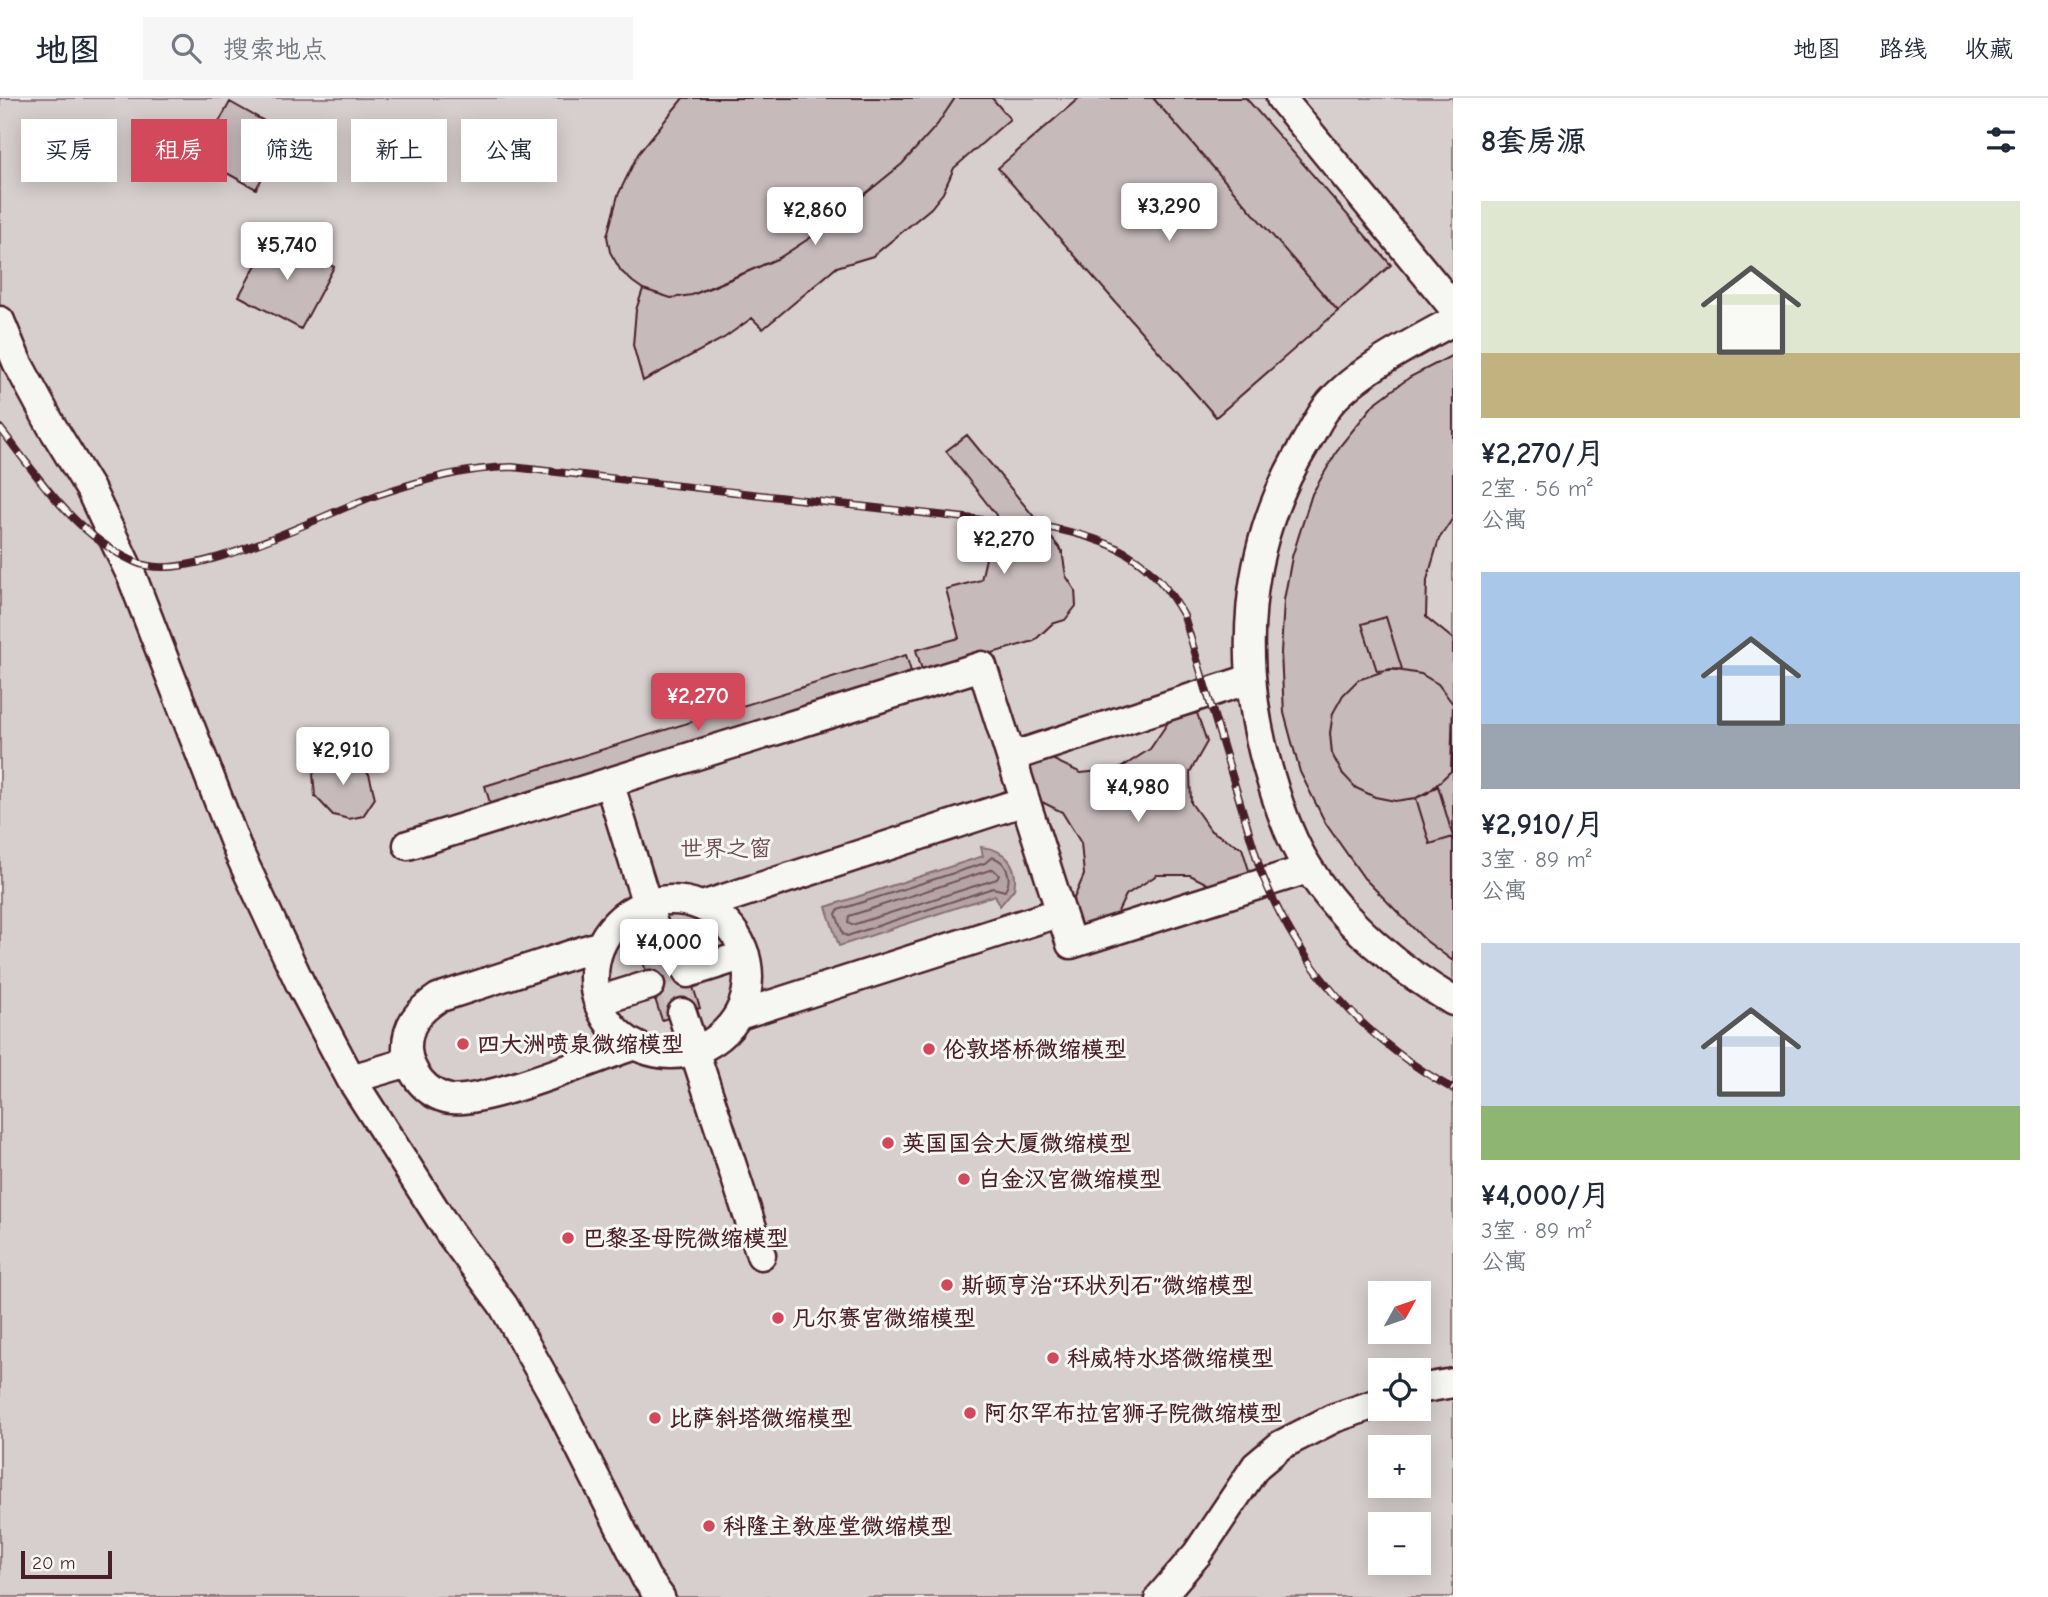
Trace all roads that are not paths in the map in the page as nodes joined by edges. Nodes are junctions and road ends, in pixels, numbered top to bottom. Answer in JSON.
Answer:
{"nodes":[{"id":1,"x":1281,"y":98,"type":"edge"},
{"id":2,"x":1453,"y":307,"type":"edge"},
{"id":3,"x":0,"y":321,"type":"edge"},
{"id":4,"x":1453,"y":321,"type":"edge"},
{"id":5,"x":1250,"y":679,"type":"junction"},
{"id":6,"x":1011,"y":757,"type":"junction"},
{"id":7,"x":609,"y":782,"type":"junction"},
{"id":8,"x":1026,"y":801,"type":"junction"},
{"id":9,"x":408,"y":845,"type":"dead end"},
{"id":10,"x":1308,"y":869,"type":"junction"},
{"id":11,"x":647,"y":904,"type":"junction"},
{"id":12,"x":702,"y":906,"type":"junction"},
{"id":13,"x":1060,"y":912,"type":"junction"},
{"id":14,"x":659,"y":943,"type":"tunnel mouth"},
{"id":15,"x":601,"y":946,"type":"junction"},
{"id":16,"x":745,"y":955,"type":"junction"},
{"id":17,"x":688,"y":973,"type":"dead end"},
{"id":18,"x":650,"y":985,"type":"dead end"},
{"id":19,"x":598,"y":1001,"type":"junction"},
{"id":20,"x":1453,"y":1001,"type":"edge"},
{"id":21,"x":682,"y":1013,"type":"tunnel mouth"},
{"id":22,"x":739,"y":1015,"type":"junction"},
{"id":23,"x":635,"y":1045,"type":"junction"},
{"id":24,"x":694,"y":1050,"type":"junction"},
{"id":25,"x":409,"y":1062,"type":"junction"},
{"id":26,"x":351,"y":1079,"type":"junction"},
{"id":27,"x":761,"y":1255,"type":"dead end"},
{"id":28,"x":1453,"y":1383,"type":"edge"},
{"id":29,"x":1431,"y":1388,"type":"edge"},
{"id":30,"x":1368,"y":1406,"type":"edge"},
{"id":31,"x":648,"y":1591,"type":"edge"},
{"id":32,"x":1160,"y":1597,"type":"edge"}],
"edges":[{"from":1,"to":2,"type":"street"},
{"from":3,"to":26,"type":"street"},
{"from":4,"to":5,"type":"street"},
{"from":5,"to":6,"type":"street"},
{"from":5,"to":10,"type":"street"},
{"from":6,"to":7,"type":"street"},
{"from":6,"to":8,"type":"street"},
{"from":7,"to":9,"type":"street"},
{"from":7,"to":11,"type":"street"},
{"from":8,"to":12,"type":"street"},
{"from":8,"to":13,"type":"street"},
{"from":10,"to":13,"type":"street"},
{"from":10,"to":20,"type":"street"},
{"from":11,"to":12,"type":"street"},
{"from":11,"to":14,"type":"street"},
{"from":11,"to":15,"type":"street"},
{"from":12,"to":16,"type":"street"},
{"from":13,"to":22,"type":"street"},
{"from":15,"to":19,"type":"street"},
{"from":15,"to":25,"type":"street"},
{"from":16,"to":17,"type":"street"},
{"from":16,"to":22,"type":"street"},
{"from":18,"to":19,"type":"street"},
{"from":19,"to":23,"type":"street"},
{"from":21,"to":24,"type":"street"},
{"from":22,"to":24,"type":"street"},
{"from":23,"to":24,"type":"street"},
{"from":23,"to":25,"type":"street"},
{"from":24,"to":27,"type":"street"},
{"from":25,"to":26,"type":"street"},
{"from":26,"to":31,"type":"street"},
{"from":28,"to":29,"type":"street"},
{"from":30,"to":32,"type":"street"}]}
